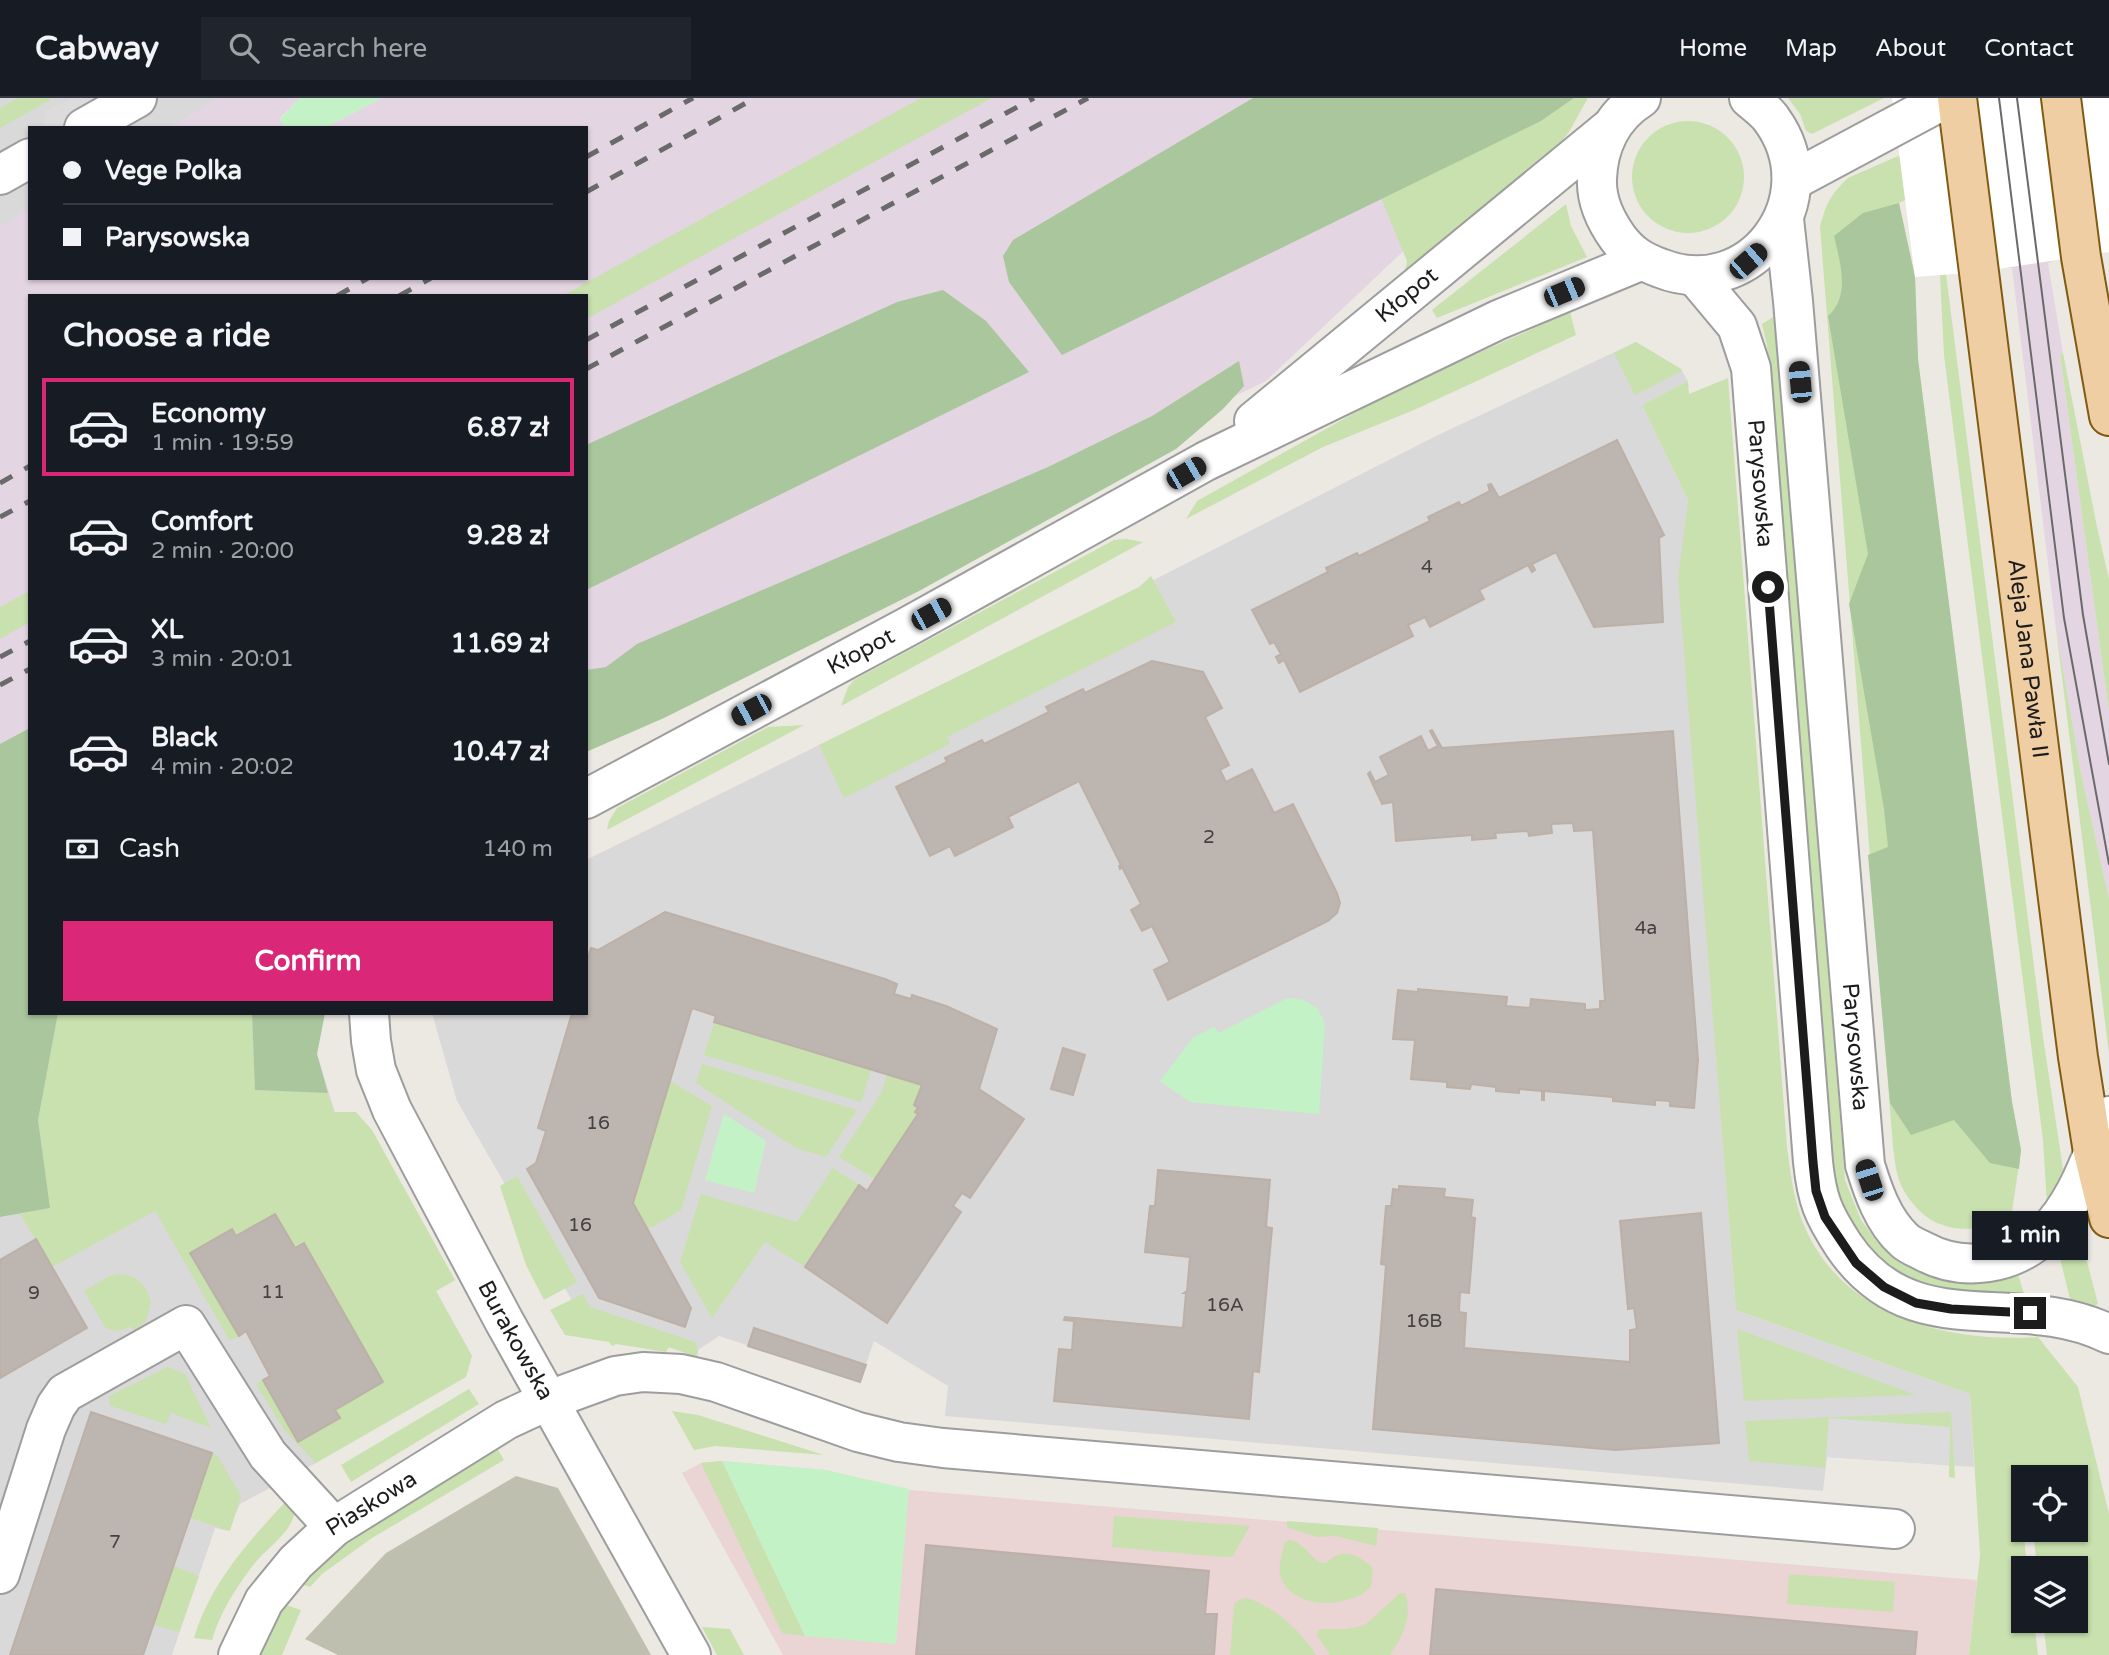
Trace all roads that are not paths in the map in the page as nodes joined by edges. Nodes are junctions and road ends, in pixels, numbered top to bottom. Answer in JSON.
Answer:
{"nodes":[{"id":1,"x":137,"y":98,"type":"edge"},
{"id":2,"x":1641,"y":98,"type":"edge"},
{"id":3,"x":1749,"y":98,"type":"edge"},
{"id":4,"x":1947,"y":98,"type":"edge"},
{"id":5,"x":1957,"y":98,"type":"edge"},
{"id":6,"x":2061,"y":98,"type":"edge"},
{"id":7,"x":88,"y":126,"type":"edge"},
{"id":8,"x":1609,"y":129,"type":"junction"},
{"id":9,"x":28,"y":159,"type":"edge"},
{"id":10,"x":0,"y":175,"type":"edge"},
{"id":11,"x":1793,"y":181,"type":"junction"},
{"id":12,"x":1784,"y":219,"type":"junction"},
{"id":13,"x":1640,"y":261,"type":"junction"},
{"id":14,"x":1696,"y":277,"type":"junction"},
{"id":15,"x":2109,"y":416,"type":"edge"},
{"id":16,"x":1206,"y":461,"type":"junction"},
{"id":17,"x":588,"y":798,"type":"edge"},
{"id":18,"x":369,"y":1015,"type":"edge"},
{"id":19,"x":2109,"y":1116,"type":"edge"},
{"id":20,"x":2093,"y":1152,"type":"junction"},
{"id":21,"x":2109,"y":1218,"type":"edge"},
{"id":22,"x":2109,"y":1334,"type":"edge"},
{"id":23,"x":549,"y":1400,"type":"junction"},
{"id":24,"x":334,"y":1527,"type":"junction"},
{"id":25,"x":1895,"y":1529,"type":"dead end"},
{"id":26,"x":0,"y":1574,"type":"edge"},
{"id":27,"x":238,"y":1655,"type":"edge"},
{"id":28,"x":691,"y":1655,"type":"edge"}],
"edges":[{"from":1,"to":7,"type":"street"},
{"from":2,"to":8,"type":"street"},
{"from":3,"to":11,"type":"street"},
{"from":4,"to":11,"type":"street"},
{"from":5,"to":20,"type":"main road","name":"Aleja Jana Pawła II"},
{"from":6,"to":15,"type":"main road"},
{"from":8,"to":13,"type":"street"},
{"from":8,"to":16,"type":"street","name":"Kłopot"},
{"from":9,"to":10,"type":"street"},
{"from":11,"to":12,"type":"street"},
{"from":12,"to":14,"type":"street"},
{"from":12,"to":20,"type":"street","name":"Parysowska"},
{"from":13,"to":14,"type":"street"},
{"from":13,"to":16,"type":"street","name":"Kłopot"},
{"from":14,"to":22,"type":"street","name":"Parysowska"},
{"from":16,"to":17,"type":"street","name":"Kłopot"},
{"from":18,"to":23,"type":"street","name":"Burakowska"},
{"from":19,"to":20,"type":"street","name":"Parysowska"},
{"from":20,"to":21,"type":"main road","name":"Aleja Jana Pawła II"},
{"from":23,"to":24,"type":"street","name":"Piaskowa"},
{"from":23,"to":25,"type":"street","name":"Piaskowa"},
{"from":23,"to":28,"type":"street","name":"Burakowska"},
{"from":24,"to":26,"type":"street"},
{"from":24,"to":27,"type":"street","name":"Piaskowa"}]}
